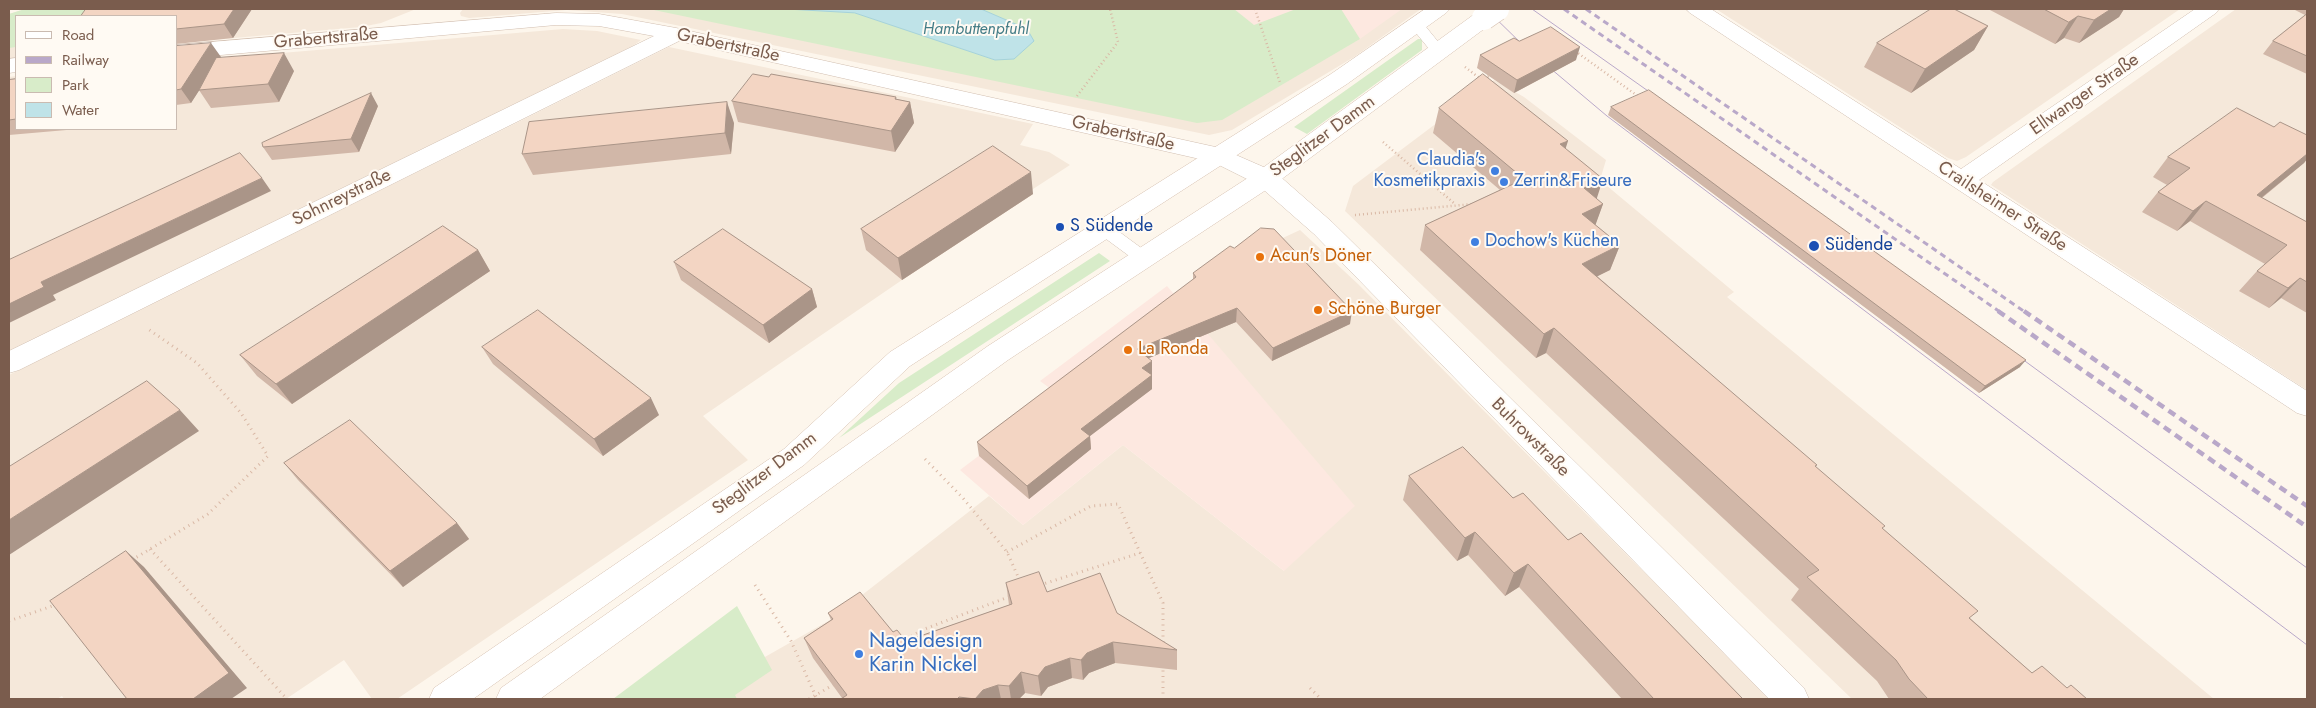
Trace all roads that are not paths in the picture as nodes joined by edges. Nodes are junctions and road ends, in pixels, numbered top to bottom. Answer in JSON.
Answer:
{"nodes":[{"id":1,"x":446,"y":9,"type":"edge"},
{"id":2,"x":1439,"y":9,"type":"edge"},
{"id":3,"x":1697,"y":9,"type":"edge"},
{"id":4,"x":2209,"y":9,"type":"edge"},
{"id":5,"x":1491,"y":14,"type":"edge"},
{"id":6,"x":1417,"y":25,"type":"junction"},
{"id":7,"x":435,"y":30,"type":"junction"},
{"id":8,"x":676,"y":34,"type":"junction"},
{"id":9,"x":178,"y":52,"type":"edge"},
{"id":10,"x":1439,"y":52,"type":"junction"},
{"id":11,"x":1220,"y":156,"type":"junction"},
{"id":12,"x":1266,"y":178,"type":"junction"},
{"id":13,"x":1961,"y":182,"type":"junction"},
{"id":14,"x":1104,"y":229,"type":"junction"},
{"id":15,"x":1142,"y":257,"type":"junction"},
{"id":16,"x":9,"y":363,"type":"edge"},
{"id":17,"x":2307,"y":405,"type":"edge"},
{"id":18,"x":446,"y":699,"type":"edge"},
{"id":19,"x":513,"y":699,"type":"edge"},
{"id":20,"x":1792,"y":699,"type":"edge"}],
"edges":[{"from":1,"to":7,"type":"street"},
{"from":2,"to":6,"type":"street","name":"Steglitzer Damm"},
{"from":3,"to":13,"type":"street","name":"Crailsheimer Straße"},
{"from":4,"to":13,"type":"street","name":"Ellwanger Straße"},
{"from":5,"to":10,"type":"street","name":"Steglitzer Damm"},
{"from":6,"to":10,"type":"lane"},
{"from":6,"to":11,"type":"street","name":"Steglitzer Damm"},
{"from":7,"to":8,"type":"street","name":"Grabertstraße"},
{"from":7,"to":9,"type":"street","name":"Grabertstraße"},
{"from":8,"to":11,"type":"street","name":"Grabertstraße"},
{"from":8,"to":16,"type":"street","name":"Sohnreystraße"},
{"from":10,"to":12,"type":"street","name":"Steglitzer Damm"},
{"from":11,"to":12,"type":"street","name":"Grabertstraße"},
{"from":11,"to":14,"type":"street","name":"Steglitzer Damm"},
{"from":12,"to":15,"type":"street","name":"Steglitzer Damm"},
{"from":12,"to":20,"type":"street","name":"Buhrowstraße"},
{"from":13,"to":17,"type":"street","name":"Crailsheimer Straße"},
{"from":14,"to":15,"type":"lane"},
{"from":14,"to":18,"type":"street","name":"Steglitzer Damm"},
{"from":15,"to":19,"type":"street","name":"Steglitzer Damm"}]}
